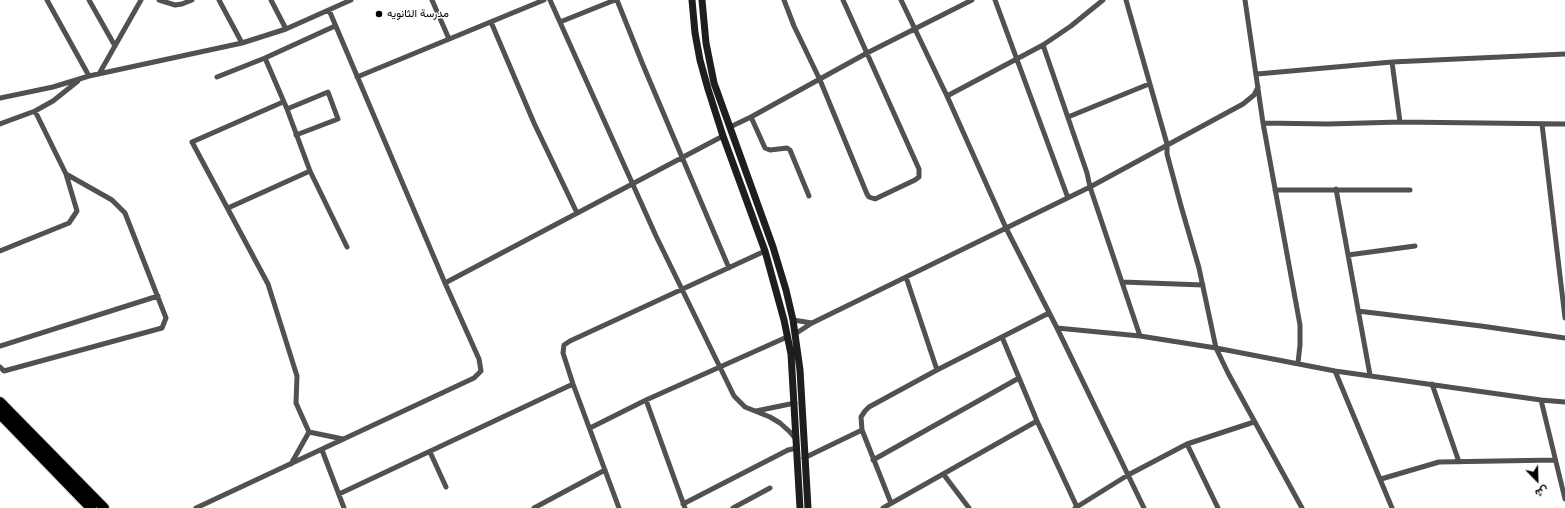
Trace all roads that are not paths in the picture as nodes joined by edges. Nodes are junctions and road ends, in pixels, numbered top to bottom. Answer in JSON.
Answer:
{"nodes":[{"id":1,"x":47,"y":0,"type":"edge"},
{"id":2,"x":90,"y":0,"type":"edge"},
{"id":3,"x":141,"y":0,"type":"edge"},
{"id":4,"x":159,"y":0,"type":"edge"},
{"id":5,"x":192,"y":0,"type":"edge"},
{"id":6,"x":219,"y":0,"type":"edge"},
{"id":7,"x":271,"y":0,"type":"edge"},
{"id":8,"x":351,"y":0,"type":"edge"},
{"id":9,"x":432,"y":0,"type":"edge"},
{"id":10,"x":544,"y":0,"type":"edge"},
{"id":11,"x":550,"y":0,"type":"edge"},
{"id":12,"x":616,"y":0,"type":"edge"},
{"id":13,"x":692,"y":0,"type":"edge"},
{"id":14,"x":702,"y":0,"type":"edge"},
{"id":15,"x":784,"y":0,"type":"edge"},
{"id":16,"x":843,"y":0,"type":"edge"},
{"id":17,"x":902,"y":0,"type":"edge"},
{"id":18,"x":972,"y":0,"type":"edge"},
{"id":19,"x":995,"y":0,"type":"edge"},
{"id":20,"x":1103,"y":0,"type":"edge"},
{"id":21,"x":1126,"y":0,"type":"edge"},
{"id":22,"x":1245,"y":0,"type":"edge"},
{"id":23,"x":329,"y":10,"type":"junction"},
{"id":24,"x":491,"y":22,"type":"junction"},
{"id":25,"x":560,"y":22,"type":"junction"},
{"id":26,"x":335,"y":26,"type":"junction"},
{"id":27,"x":286,"y":29,"type":"junction"},
{"id":28,"x":916,"y":29,"type":"junction"},
{"id":29,"x":449,"y":39,"type":"junction"},
{"id":30,"x":242,"y":43,"type":"junction"},
{"id":31,"x":1043,"y":45,"type":"junction"},
{"id":32,"x":115,"y":46,"type":"junction"},
{"id":33,"x":867,"y":53,"type":"junction"},
{"id":34,"x":1565,"y":54,"type":"edge"},
{"id":35,"x":265,"y":58,"type":"junction"},
{"id":36,"x":1018,"y":59,"type":"junction"},
{"id":37,"x":1392,"y":62,"type":"junction"},
{"id":38,"x":99,"y":74,"type":"junction"},
{"id":39,"x":1257,"y":74,"type":"junction"},
{"id":40,"x":89,"y":76,"type":"junction"},
{"id":41,"x":217,"y":77,"type":"dead end"},
{"id":42,"x":357,"y":77,"type":"junction"},
{"id":43,"x":80,"y":79,"type":"junction"},
{"id":44,"x":820,"y":80,"type":"junction"},
{"id":45,"x":1149,"y":84,"type":"junction"},
{"id":46,"x":1258,"y":87,"type":"junction"},
{"id":47,"x":947,"y":96,"type":"junction"},
{"id":48,"x":0,"y":98,"type":"edge"},
{"id":49,"x":283,"y":102,"type":"junction"},
{"id":50,"x":287,"y":109,"type":"junction"},
{"id":51,"x":35,"y":111,"type":"junction"},
{"id":52,"x":751,"y":117,"type":"junction"},
{"id":53,"x":1068,"y":117,"type":"junction"},
{"id":54,"x":1400,"y":122,"type":"junction"},
{"id":55,"x":0,"y":124,"type":"edge"},
{"id":56,"x":1264,"y":124,"type":"junction"},
{"id":57,"x":1542,"y":124,"type":"junction"},
{"id":58,"x":1565,"y":124,"type":"edge"},
{"id":59,"x":730,"y":126,"type":"junction"},
{"id":60,"x":296,"y":135,"type":"junction"},
{"id":61,"x":723,"y":136,"type":"junction"},
{"id":62,"x":1166,"y":144,"type":"junction"},
{"id":63,"x":682,"y":158,"type":"junction"},
{"id":64,"x":310,"y":171,"type":"junction"},
{"id":65,"x":66,"y":174,"type":"junction"},
{"id":66,"x":633,"y":183,"type":"junction"},
{"id":67,"x":1090,"y":187,"type":"junction"},
{"id":68,"x":1336,"y":189,"type":"junction"},
{"id":69,"x":1275,"y":190,"type":"junction"},
{"id":70,"x":1410,"y":190,"type":"dead end"},
{"id":71,"x":808,"y":196,"type":"dead end"},
{"id":72,"x":1068,"y":198,"type":"junction"},
{"id":73,"x":228,"y":208,"type":"junction"},
{"id":74,"x":577,"y":213,"type":"junction"},
{"id":75,"x":1006,"y":228,"type":"junction"},
{"id":76,"x":1415,"y":246,"type":"dead end"},
{"id":77,"x":347,"y":247,"type":"dead end"},
{"id":78,"x":0,"y":251,"type":"edge"},
{"id":79,"x":765,"y":251,"type":"junction"},
{"id":80,"x":1348,"y":255,"type":"junction"},
{"id":81,"x":729,"y":268,"type":"junction"},
{"id":82,"x":782,"y":275,"type":"junction"},
{"id":83,"x":906,"y":277,"type":"junction"},
{"id":84,"x":773,"y":278,"type":"junction"},
{"id":85,"x":445,"y":282,"type":"junction"},
{"id":86,"x":1122,"y":282,"type":"junction"},
{"id":87,"x":1203,"y":285,"type":"junction"},
{"id":88,"x":681,"y":290,"type":"junction"},
{"id":89,"x":158,"y":296,"type":"junction"},
{"id":90,"x":1358,"y":311,"type":"junction"},
{"id":91,"x":1049,"y":313,"type":"junction"},
{"id":92,"x":1565,"y":318,"type":"edge"},
{"id":93,"x":793,"y":320,"type":"junction"},
{"id":94,"x":812,"y":323,"type":"junction"},
{"id":95,"x":1057,"y":328,"type":"junction"},
{"id":96,"x":795,"y":334,"type":"junction"},
{"id":97,"x":1140,"y":336,"type":"junction"},
{"id":98,"x":787,"y":337,"type":"junction"},
{"id":99,"x":1002,"y":337,"type":"junction"},
{"id":100,"x":1565,"y":338,"type":"edge"},
{"id":101,"x":0,"y":346,"type":"edge"},
{"id":102,"x":1216,"y":348,"type":"junction"},
{"id":103,"x":1298,"y":363,"type":"junction"},
{"id":104,"x":0,"y":367,"type":"edge"},
{"id":105,"x":720,"y":367,"type":"junction"},
{"id":106,"x":938,"y":370,"type":"junction"},
{"id":107,"x":1335,"y":370,"type":"junction"},
{"id":108,"x":1370,"y":375,"type":"junction"},
{"id":109,"x":1019,"y":378,"type":"junction"},
{"id":110,"x":573,"y":384,"type":"junction"},
{"id":111,"x":1432,"y":384,"type":"junction"},
{"id":112,"x":646,"y":400,"type":"junction"},
{"id":113,"x":1541,"y":400,"type":"junction"},
{"id":114,"x":0,"y":402,"type":"edge"},
{"id":115,"x":1565,"y":402,"type":"edge"},
{"id":116,"x":795,"y":403,"type":"junction"},
{"id":117,"x":756,"y":411,"type":"junction"},
{"id":118,"x":0,"y":414,"type":"edge"},
{"id":119,"x":1037,"y":421,"type":"junction"},
{"id":120,"x":1254,"y":422,"type":"junction"},
{"id":121,"x":590,"y":428,"type":"junction"},
{"id":122,"x":862,"y":430,"type":"junction"},
{"id":123,"x":309,"y":432,"type":"junction"},
{"id":124,"x":344,"y":440,"type":"junction"},
{"id":125,"x":1186,"y":444,"type":"junction"},
{"id":126,"x":797,"y":445,"type":"junction"},
{"id":127,"x":322,"y":450,"type":"junction"},
{"id":128,"x":430,"y":452,"type":"junction"},
{"id":129,"x":804,"y":458,"type":"junction"},
{"id":130,"x":873,"y":460,"type":"junction"},
{"id":131,"x":1555,"y":460,"type":"junction"},
{"id":132,"x":1459,"y":462,"type":"junction"},
{"id":133,"x":291,"y":464,"type":"junction"},
{"id":134,"x":605,"y":470,"type":"junction"},
{"id":135,"x":944,"y":475,"type":"junction"},
{"id":136,"x":1128,"y":475,"type":"junction"},
{"id":137,"x":1381,"y":479,"type":"junction"},
{"id":138,"x":446,"y":487,"type":"dead end"},
{"id":139,"x":770,"y":488,"type":"dead end"},
{"id":140,"x":339,"y":494,"type":"junction"},
{"id":141,"x":1565,"y":499,"type":"edge"},
{"id":142,"x":891,"y":503,"type":"junction"},
{"id":143,"x":684,"y":506,"type":"edge"},
{"id":144,"x":1076,"y":507,"type":"edge"},
{"id":145,"x":91,"y":508,"type":"edge"},
{"id":146,"x":104,"y":508,"type":"edge"},
{"id":147,"x":196,"y":508,"type":"edge"},
{"id":148,"x":344,"y":508,"type":"edge"},
{"id":149,"x":534,"y":508,"type":"edge"},
{"id":150,"x":619,"y":508,"type":"edge"},
{"id":151,"x":733,"y":508,"type":"edge"},
{"id":152,"x":800,"y":508,"type":"edge"},
{"id":153,"x":808,"y":508,"type":"edge"},
{"id":154,"x":883,"y":508,"type":"edge"},
{"id":155,"x":969,"y":508,"type":"edge"},
{"id":156,"x":1144,"y":508,"type":"edge"},
{"id":157,"x":1218,"y":508,"type":"edge"},
{"id":158,"x":1302,"y":508,"type":"edge"},
{"id":159,"x":1392,"y":508,"type":"edge"}],
"edges":[{"from":1,"to":40,"type":"street"},
{"from":2,"to":32,"type":"street"},
{"from":3,"to":32,"type":"street"},
{"from":4,"to":5,"type":"street"},
{"from":6,"to":30,"type":"street"},
{"from":7,"to":27,"type":"street"},
{"from":8,"to":23,"type":"street"},
{"from":9,"to":29,"type":"street"},
{"from":10,"to":24,"type":"street"},
{"from":11,"to":25,"type":"street"},
{"from":12,"to":25,"type":"street"},
{"from":12,"to":63,"type":"street"},
{"from":13,"to":61,"type":"main road"},
{"from":14,"to":59,"type":"main road"},
{"from":15,"to":44,"type":"street"},
{"from":16,"to":33,"type":"street"},
{"from":17,"to":28,"type":"street"},
{"from":18,"to":28,"type":"street"},
{"from":19,"to":36,"type":"street"},
{"from":20,"to":31,"type":"street"},
{"from":21,"to":45,"type":"street"},
{"from":22,"to":39,"type":"street"},
{"from":23,"to":26,"type":"street"},
{"from":23,"to":27,"type":"street"},
{"from":24,"to":29,"type":"street"},
{"from":24,"to":74,"type":"street"},
{"from":25,"to":66,"type":"street"},
{"from":26,"to":35,"type":"street"},
{"from":26,"to":42,"type":"street"},
{"from":27,"to":30,"type":"street"},
{"from":28,"to":33,"type":"street"},
{"from":28,"to":47,"type":"street"},
{"from":29,"to":42,"type":"street"},
{"from":30,"to":38,"type":"street"},
{"from":31,"to":36,"type":"street"},
{"from":31,"to":53,"type":"street"},
{"from":32,"to":38,"type":"street"},
{"from":33,"to":44,"type":"street"},
{"from":33,"to":44,"type":"street"},
{"from":34,"to":37,"type":"street"},
{"from":35,"to":41,"type":"street"},
{"from":35,"to":49,"type":"street"},
{"from":36,"to":47,"type":"street"},
{"from":36,"to":72,"type":"street"},
{"from":37,"to":39,"type":"street"},
{"from":37,"to":54,"type":"street"},
{"from":38,"to":40,"type":"street"},
{"from":39,"to":46,"type":"street"},
{"from":40,"to":43,"type":"street"},
{"from":42,"to":85,"type":"street"},
{"from":43,"to":48,"type":"street"},
{"from":43,"to":51,"type":"street"},
{"from":44,"to":52,"type":"street"},
{"from":45,"to":53,"type":"street"},
{"from":45,"to":62,"type":"street"},
{"from":46,"to":56,"type":"street"},
{"from":46,"to":62,"type":"street"},
{"from":47,"to":75,"type":"street"},
{"from":49,"to":50,"type":"street"},
{"from":49,"to":73,"type":"street"},
{"from":50,"to":60,"type":"street"},
{"from":50,"to":60,"type":"street"},
{"from":51,"to":55,"type":"street"},
{"from":51,"to":65,"type":"street"},
{"from":52,"to":59,"type":"street"},
{"from":52,"to":71,"type":"street"},
{"from":53,"to":67,"type":"street"},
{"from":54,"to":56,"type":"street"},
{"from":54,"to":57,"type":"street"},
{"from":56,"to":69,"type":"street"},
{"from":57,"to":58,"type":"street"},
{"from":57,"to":92,"type":"street"},
{"from":59,"to":82,"type":"main road"},
{"from":60,"to":64,"type":"street"},
{"from":61,"to":63,"type":"street"},
{"from":61,"to":79,"type":"main road"},
{"from":62,"to":67,"type":"street"},
{"from":62,"to":87,"type":"street"},
{"from":63,"to":66,"type":"street"},
{"from":63,"to":81,"type":"street"},
{"from":64,"to":73,"type":"street"},
{"from":64,"to":77,"type":"street"},
{"from":65,"to":78,"type":"street"},
{"from":65,"to":89,"type":"street"},
{"from":66,"to":74,"type":"street"},
{"from":66,"to":88,"type":"street"},
{"from":67,"to":72,"type":"street"},
{"from":67,"to":86,"type":"street"},
{"from":68,"to":69,"type":"street"},
{"from":68,"to":70,"type":"street"},
{"from":68,"to":80,"type":"street"},
{"from":69,"to":103,"type":"street"},
{"from":72,"to":75,"type":"street"},
{"from":73,"to":123,"type":"street"},
{"from":74,"to":85,"type":"street"},
{"from":75,"to":83,"type":"street"},
{"from":75,"to":91,"type":"street"},
{"from":76,"to":80,"type":"street"},
{"from":79,"to":81,"type":"street"},
{"from":79,"to":84,"type":"main road"},
{"from":80,"to":90,"type":"street"},
{"from":81,"to":88,"type":"street"},
{"from":82,"to":84,"type":"main road"},
{"from":82,"to":93,"type":"main road"},
{"from":83,"to":94,"type":"street"},
{"from":83,"to":106,"type":"street"},
{"from":84,"to":98,"type":"main road"},
{"from":85,"to":124,"type":"street"},
{"from":86,"to":87,"type":"street"},
{"from":86,"to":97,"type":"street"},
{"from":87,"to":102,"type":"street"},
{"from":88,"to":105,"type":"street"},
{"from":88,"to":110,"type":"street"},
{"from":89,"to":101,"type":"street"},
{"from":89,"to":104,"type":"street"},
{"from":90,"to":100,"type":"street"},
{"from":90,"to":108,"type":"street"},
{"from":91,"to":95,"type":"street"},
{"from":91,"to":99,"type":"street"},
{"from":93,"to":94,"type":"street"},
{"from":93,"to":96,"type":"main road"},
{"from":94,"to":96,"type":"street"},
{"from":95,"to":97,"type":"street"},
{"from":95,"to":136,"type":"street"},
{"from":96,"to":129,"type":"main road"},
{"from":97,"to":102,"type":"street"},
{"from":98,"to":105,"type":"street"},
{"from":98,"to":116,"type":"main road"},
{"from":99,"to":106,"type":"street"},
{"from":99,"to":109,"type":"street"},
{"from":102,"to":103,"type":"street"},
{"from":102,"to":120,"type":"street"},
{"from":103,"to":107,"type":"street"},
{"from":105,"to":112,"type":"street"},
{"from":105,"to":117,"type":"street"},
{"from":106,"to":122,"type":"street"},
{"from":107,"to":108,"type":"street"},
{"from":107,"to":137,"type":"street"},
{"from":108,"to":111,"type":"street"},
{"from":109,"to":119,"type":"street"},
{"from":109,"to":130,"type":"street"},
{"from":110,"to":121,"type":"street"},
{"from":110,"to":128,"type":"street"},
{"from":111,"to":113,"type":"street"},
{"from":111,"to":132,"type":"street"},
{"from":112,"to":121,"type":"street"},
{"from":112,"to":143,"type":"street"},
{"from":113,"to":115,"type":"street"},
{"from":113,"to":131,"type":"street"},
{"from":114,"to":146,"type":"highway"},
{"from":116,"to":117,"type":"street"},
{"from":116,"to":126,"type":"main road"},
{"from":117,"to":126,"type":"street"},
{"from":118,"to":145,"type":"highway"},
{"from":119,"to":135,"type":"street"},
{"from":119,"to":144,"type":"street"},
{"from":120,"to":125,"type":"street"},
{"from":120,"to":158,"type":"street"},
{"from":121,"to":134,"type":"street"},
{"from":122,"to":129,"type":"street"},
{"from":122,"to":130,"type":"street"},
{"from":123,"to":124,"type":"street"},
{"from":123,"to":133,"type":"street"},
{"from":124,"to":127,"type":"street"},
{"from":125,"to":136,"type":"street"},
{"from":125,"to":157,"type":"street"},
{"from":126,"to":143,"type":"street"},
{"from":126,"to":152,"type":"main road"},
{"from":127,"to":133,"type":"street"},
{"from":127,"to":140,"type":"street"},
{"from":128,"to":138,"type":"street"},
{"from":128,"to":140,"type":"street"},
{"from":129,"to":153,"type":"main road"},
{"from":130,"to":142,"type":"street"},
{"from":131,"to":132,"type":"street"},
{"from":131,"to":141,"type":"street"},
{"from":132,"to":137,"type":"street"},
{"from":133,"to":147,"type":"street"},
{"from":134,"to":149,"type":"street"},
{"from":134,"to":150,"type":"street"},
{"from":135,"to":142,"type":"street"},
{"from":135,"to":155,"type":"street"},
{"from":136,"to":144,"type":"street"},
{"from":136,"to":156,"type":"street"},
{"from":137,"to":159,"type":"street"},
{"from":139,"to":151,"type":"street"},
{"from":140,"to":148,"type":"street"},
{"from":142,"to":154,"type":"street"}]}
